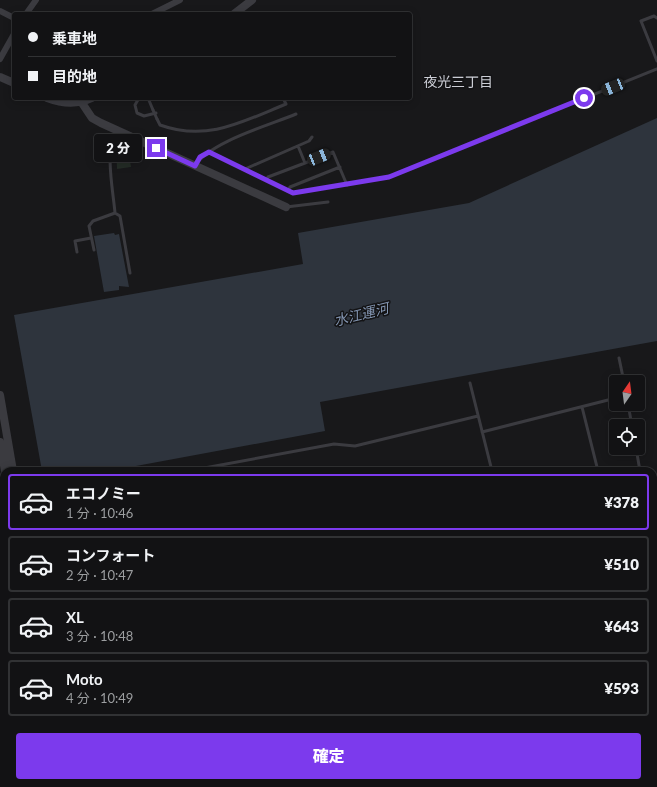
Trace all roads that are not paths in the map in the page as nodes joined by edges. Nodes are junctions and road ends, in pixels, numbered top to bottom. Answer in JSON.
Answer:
{"nodes":[{"id":1,"x":36,"y":0,"type":"edge"},
{"id":2,"x":180,"y":0,"type":"edge"},
{"id":3,"x":252,"y":0,"type":"edge"},
{"id":4,"x":0,"y":11,"type":"edge"},
{"id":5,"x":27,"y":12,"type":"edge"},
{"id":6,"x":157,"y":12,"type":"edge"},
{"id":7,"x":237,"y":12,"type":"edge"},
{"id":8,"x":12,"y":17,"type":"edge"},
{"id":9,"x":657,"y":18,"type":"edge"},
{"id":10,"x":12,"y":38,"type":"edge"},
{"id":11,"x":0,"y":59,"type":"edge"},
{"id":12,"x":657,"y":61,"type":"edge"},
{"id":13,"x":657,"y":69,"type":"edge"},
{"id":14,"x":0,"y":77,"type":"edge"},
{"id":15,"x":12,"y":83,"type":"edge"},
{"id":16,"x":54,"y":100,"type":"edge"},
{"id":17,"x":88,"y":100,"type":"edge"},
{"id":18,"x":138,"y":100,"type":"edge"},
{"id":19,"x":149,"y":100,"type":"edge"},
{"id":20,"x":284,"y":100,"type":"edge"},
{"id":21,"x":82,"y":103,"type":"junction"},
{"id":22,"x":156,"y":113,"type":"dead end"},
{"id":23,"x":296,"y":114,"type":"dead end"},
{"id":24,"x":116,"y":130,"type":"junction"},
{"id":25,"x":312,"y":137,"type":"dead end"},
{"id":26,"x":298,"y":146,"type":"junction"},
{"id":27,"x":209,"y":152,"type":"junction"},
{"id":28,"x":305,"y":163,"type":"junction"},
{"id":29,"x":195,"y":166,"type":"junction"},
{"id":30,"x":340,"y":167,"type":"junction"},
{"id":31,"x":245,"y":169,"type":"junction"},
{"id":32,"x":267,"y":180,"type":"junction"},
{"id":33,"x":347,"y":185,"type":"junction"},
{"id":34,"x":288,"y":191,"type":"junction"},
{"id":35,"x":328,"y":202,"type":"dead end"},
{"id":36,"x":286,"y":207,"type":"joint"},
{"id":37,"x":115,"y":213,"type":"junction"},
{"id":38,"x":91,"y":238,"type":"junction"},
{"id":39,"x":94,"y":250,"type":"dead end"},
{"id":40,"x":77,"y":252,"type":"dead end"},
{"id":41,"x":130,"y":273,"type":"dead end"},
{"id":42,"x":619,"y":358,"type":"dead end"},
{"id":43,"x":623,"y":375,"type":"edge"},
{"id":44,"x":470,"y":383,"type":"dead end"},
{"id":45,"x":0,"y":395,"type":"edge"},
{"id":46,"x":609,"y":400,"type":"edge"},
{"id":47,"x":582,"y":407,"type":"junction"},
{"id":48,"x":478,"y":416,"type":"junction"},
{"id":49,"x":482,"y":432,"type":"junction"},
{"id":50,"x":0,"y":442,"type":"edge"},
{"id":51,"x":637,"y":455,"type":"edge"},
{"id":52,"x":4,"y":467,"type":"edge"},
{"id":53,"x":12,"y":467,"type":"edge"},
{"id":54,"x":212,"y":467,"type":"edge"},
{"id":55,"x":491,"y":467,"type":"edge"},
{"id":56,"x":597,"y":467,"type":"edge"},
{"id":57,"x":639,"y":467,"type":"edge"}],
"edges":[{"from":1,"to":5,"type":"street"},
{"from":2,"to":6,"type":"street"},
{"from":3,"to":7,"type":"street"},
{"from":4,"to":8,"type":"street"},
{"from":9,"to":12,"type":"lane"},
{"from":10,"to":11,"type":"street"},
{"from":13,"to":33,"type":"lane"},
{"from":14,"to":15,"type":"street"},
{"from":16,"to":21,"type":"street"},
{"from":17,"to":21,"type":"street"},
{"from":18,"to":22,"type":"lane"},
{"from":19,"to":20,"type":"lane","bridge":true},
{"from":21,"to":24,"type":"street"},
{"from":23,"to":27,"type":"lane"},
{"from":24,"to":29,"type":"street"},
{"from":24,"to":37,"type":"lane"},
{"from":25,"to":26,"type":"lane"},
{"from":26,"to":28,"type":"lane"},
{"from":26,"to":31,"type":"lane"},
{"from":27,"to":29,"type":"lane"},
{"from":27,"to":31,"type":"lane"},
{"from":28,"to":30,"type":"lane"},
{"from":28,"to":32,"type":"lane"},
{"from":29,"to":36,"type":"street"},
{"from":30,"to":33,"type":"lane"},
{"from":30,"to":34,"type":"lane"},
{"from":31,"to":32,"type":"lane"},
{"from":32,"to":34,"type":"lane"},
{"from":33,"to":34,"type":"lane"},
{"from":35,"to":36,"type":"lane"},
{"from":37,"to":38,"type":"lane"},
{"from":37,"to":41,"type":"lane"},
{"from":38,"to":39,"type":"lane"},
{"from":38,"to":40,"type":"lane"},
{"from":42,"to":43,"type":"lane"},
{"from":44,"to":48,"type":"lane"},
{"from":45,"to":53,"type":"street"},
{"from":46,"to":47,"type":"lane"},
{"from":47,"to":49,"type":"lane"},
{"from":47,"to":56,"type":"lane"},
{"from":48,"to":49,"type":"lane"},
{"from":48,"to":54,"type":"lane"},
{"from":49,"to":55,"type":"lane"},
{"from":50,"to":52,"type":"street"},
{"from":51,"to":57,"type":"lane"}]}
